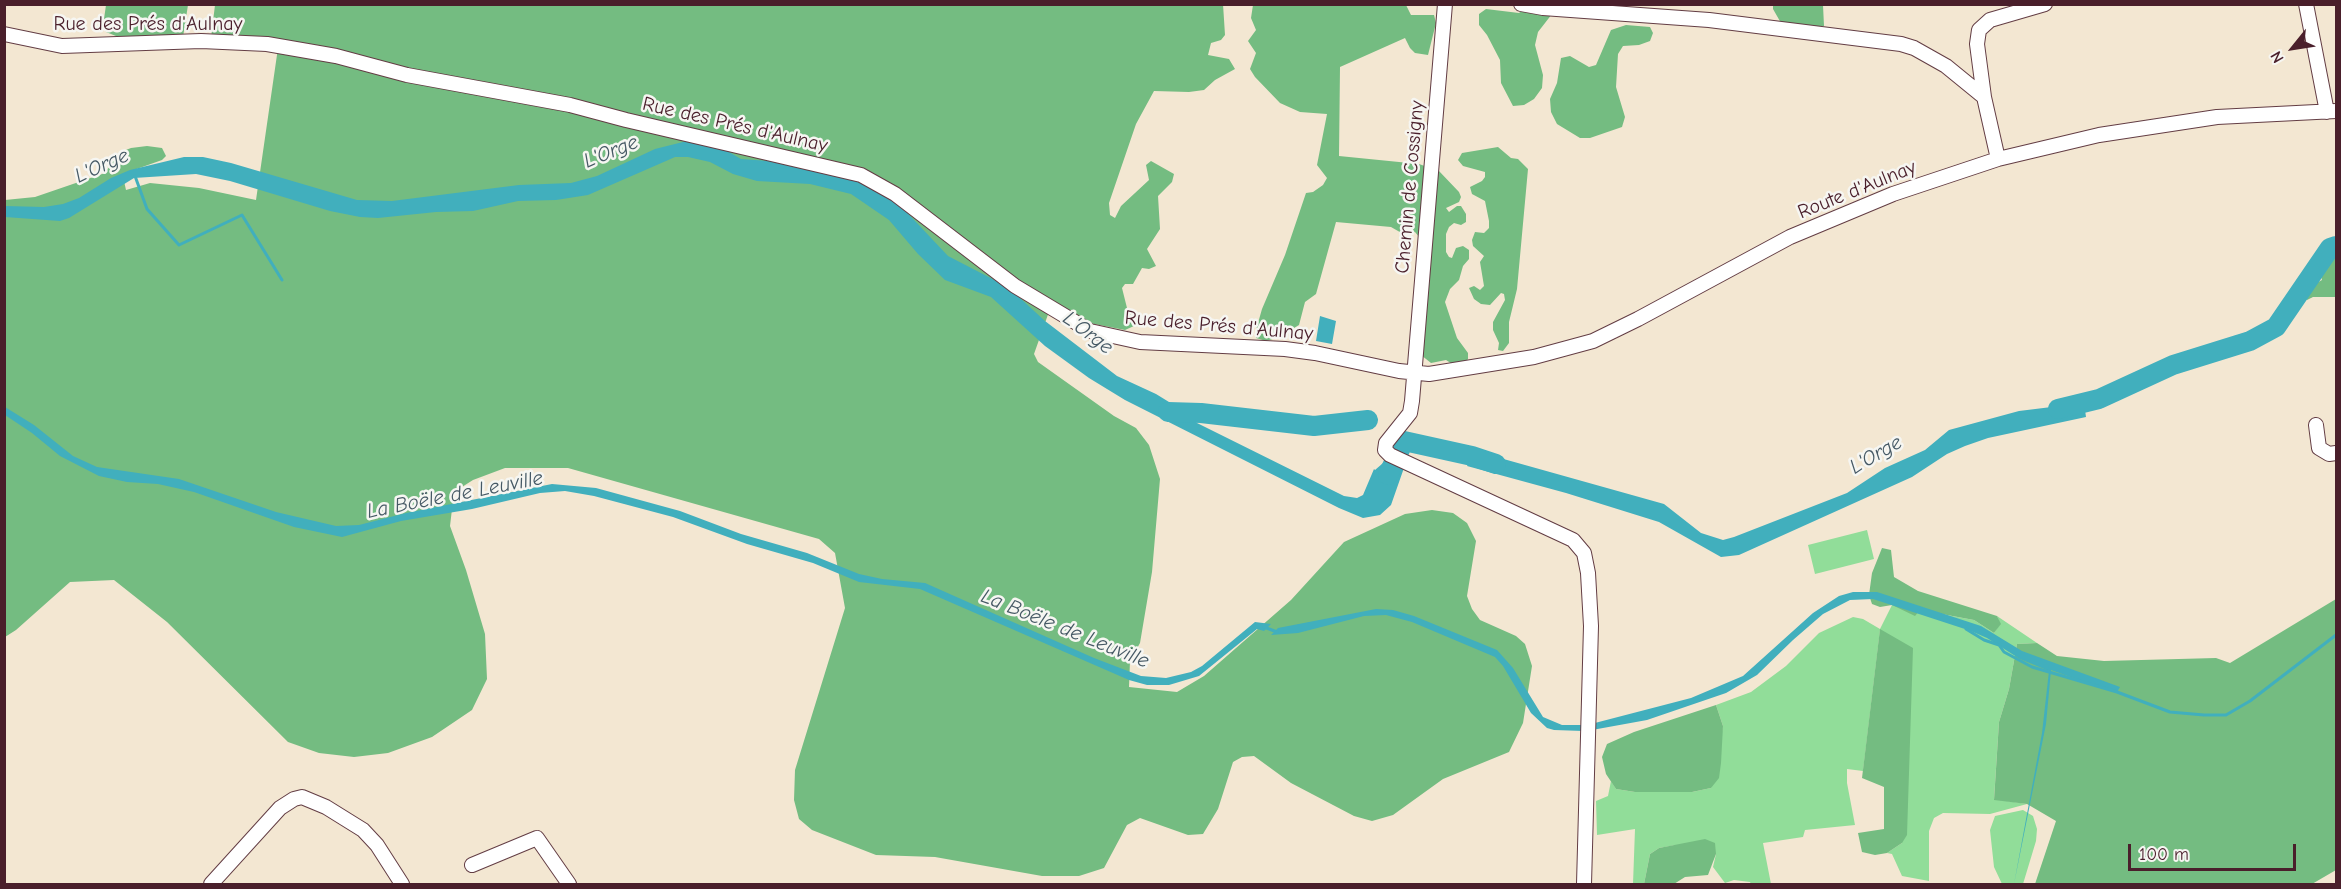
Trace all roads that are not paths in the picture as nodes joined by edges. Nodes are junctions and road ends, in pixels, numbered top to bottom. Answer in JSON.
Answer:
{"nodes":[{"id":1,"x":1445,"y":4,"type":"edge"},
{"id":2,"x":1521,"y":4,"type":"edge"},
{"id":3,"x":2045,"y":4,"type":"edge"},
{"id":4,"x":2306,"y":4,"type":"edge"},
{"id":5,"x":4,"y":34,"type":"edge"},
{"id":6,"x":1984,"y":97,"type":"junction"},
{"id":7,"x":2332,"y":112,"type":"edge"},
{"id":8,"x":1998,"y":159,"type":"junction"},
{"id":9,"x":1413,"y":372,"type":"junction"},
{"id":10,"x":2316,"y":425,"type":"dead end"},
{"id":11,"x":2337,"y":453,"type":"edge"},
{"id":12,"x":472,"y":865,"type":"dead end"},
{"id":13,"x":211,"y":885,"type":"edge"},
{"id":14,"x":402,"y":885,"type":"edge"},
{"id":15,"x":569,"y":885,"type":"edge"},
{"id":16,"x":1584,"y":885,"type":"edge"}],
"edges":[{"from":1,"to":9,"type":"street","name":"Chemin de Cossigny"},
{"from":2,"to":6,"type":"street"},
{"from":3,"to":6,"type":"street"},
{"from":4,"to":7,"type":"street"},
{"from":5,"to":9,"type":"street","name":"Rue des Prés d'Aulnay"},
{"from":6,"to":8,"type":"street"},
{"from":7,"to":8,"type":"street","name":"Route d'Aulnay"},
{"from":8,"to":9,"type":"street","name":"Route d'Aulnay"},
{"from":9,"to":16,"type":"street","name":"Chemin de Cossigny"},
{"from":10,"to":11,"type":"street"},
{"from":12,"to":15,"type":"street"},
{"from":13,"to":14,"type":"street"}]}
